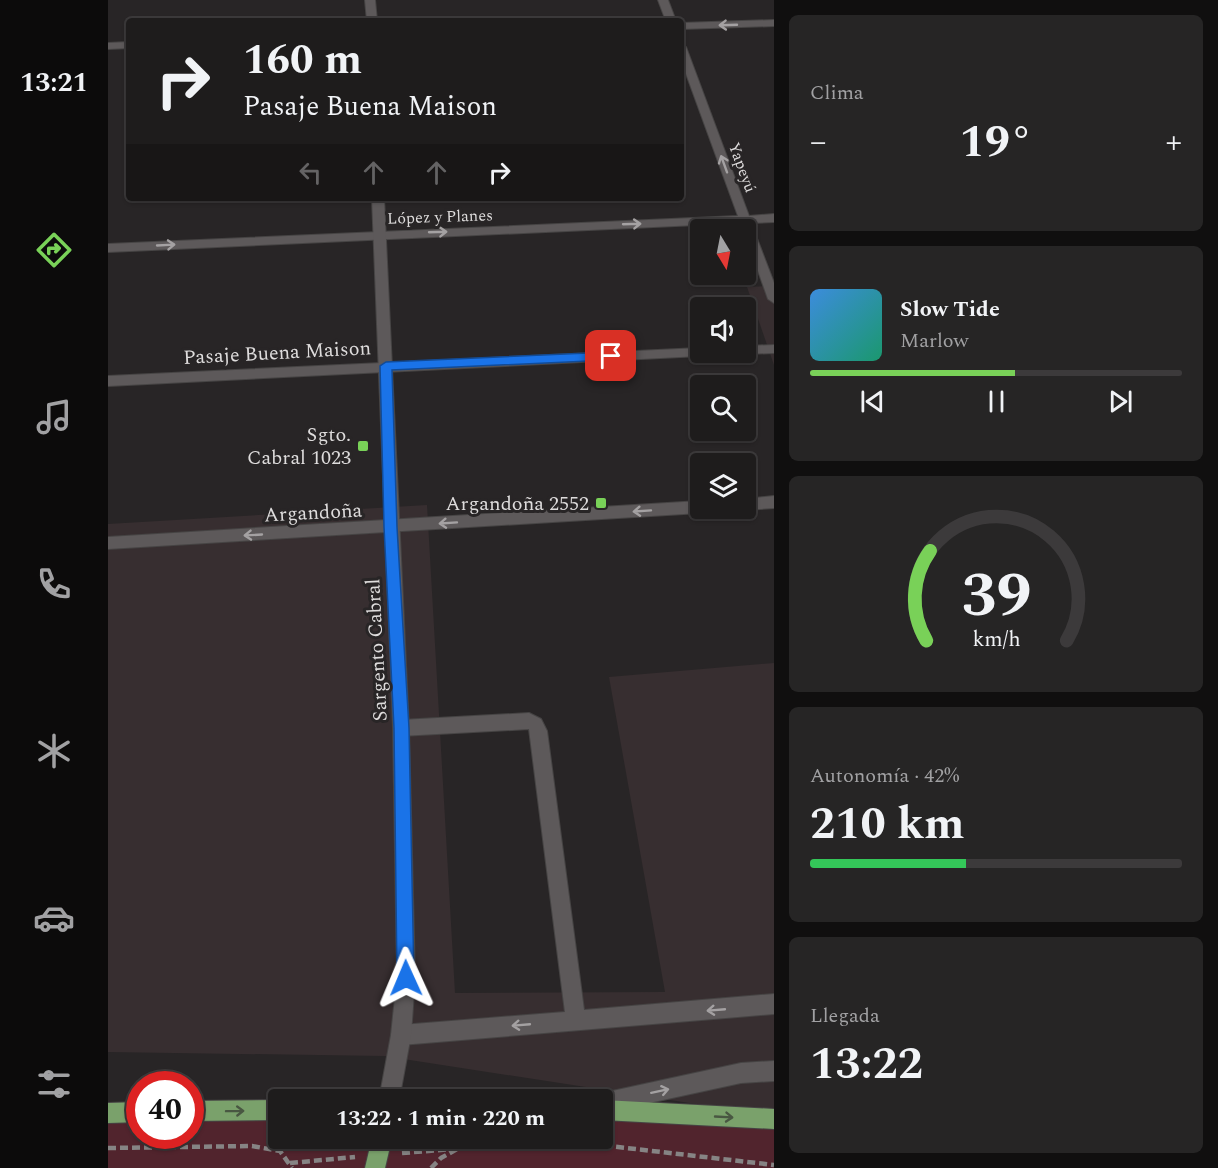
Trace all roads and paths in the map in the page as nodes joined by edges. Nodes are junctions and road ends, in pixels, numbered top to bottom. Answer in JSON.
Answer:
{"nodes":[{"id":1,"x":370,"y":0,"type":"edge"},
{"id":2,"x":663,"y":0,"type":"edge"},
{"id":3,"x":372,"y":18,"type":"edge"},
{"id":4,"x":670,"y":18,"type":"edge"},
{"id":5,"x":774,"y":23,"type":"edge"},
{"id":6,"x":684,"y":26,"type":"edge"},
{"id":7,"x":126,"y":45,"type":"edge"},
{"id":8,"x":108,"y":46,"type":"edge"},
{"id":9,"x":684,"y":55,"type":"edge"},
{"id":10,"x":378,"y":201,"type":"edge"},
{"id":11,"x":774,"y":218,"type":"edge"},
{"id":12,"x":745,"y":219,"type":"joint"},
{"id":13,"x":690,"y":221,"type":"edge"},
{"id":14,"x":379,"y":235,"type":"junction"},
{"id":15,"x":108,"y":248,"type":"edge"},
{"id":16,"x":756,"y":249,"type":"edge"},
{"id":17,"x":774,"y":299,"type":"edge"},
{"id":18,"x":774,"y":349,"type":"edge"},
{"id":19,"x":756,"y":350,"type":"edge"},
{"id":20,"x":690,"y":352,"type":"edge"},
{"id":21,"x":386,"y":366,"type":"junction"},
{"id":22,"x":108,"y":381,"type":"edge"},
{"id":23,"x":774,"y":502,"type":"edge"},
{"id":24,"x":756,"y":503,"type":"edge"},
{"id":25,"x":690,"y":508,"type":"edge"},
{"id":26,"x":391,"y":527,"type":"junction"},
{"id":27,"x":108,"y":543,"type":"edge"},
{"id":28,"x":401,"y":728,"type":"junction"},
{"id":29,"x":774,"y":1004,"type":"edge"},
{"id":30,"x":576,"y":1021,"type":"junction"},
{"id":31,"x":401,"y":1035,"type":"junction"},
{"id":32,"x":774,"y":1071,"type":"edge"},
{"id":33,"x":392,"y":1089,"type":"edge"},
{"id":34,"x":613,"y":1101,"type":"edge"},
{"id":35,"x":268,"y":1110,"type":"edge"},
{"id":36,"x":204,"y":1111,"type":"edge"},
{"id":37,"x":613,"y":1111,"type":"edge"},
{"id":38,"x":126,"y":1112,"type":"edge"},
{"id":39,"x":108,"y":1113,"type":"edge"},
{"id":40,"x":774,"y":1119,"type":"edge"},
{"id":41,"x":108,"y":1148,"type":"edge"},
{"id":42,"x":379,"y":1149,"type":"edge"},
{"id":43,"x":774,"y":1165,"type":"edge"},
{"id":44,"x":292,"y":1168,"type":"edge"},
{"id":45,"x":375,"y":1168,"type":"edge"},
{"id":46,"x":431,"y":1168,"type":"edge"}],
"edges":[{"from":1,"to":3,"type":"street"},
{"from":2,"to":4,"type":"street"},
{"from":5,"to":6,"type":"street","one_way":true},
{"from":7,"to":8,"type":"street"},
{"from":12,"to":9,"type":"street","name":"Yapeyú","one_way":true},
{"from":10,"to":14,"type":"street","name":"Sargento Cabral"},
{"from":11,"to":12,"type":"street","name":"López y Planes"},
{"from":14,"to":13,"type":"street","name":"López y Planes","one_way":true},
{"from":15,"to":14,"type":"street","name":"López y Planes","one_way":true},
{"from":14,"to":21,"type":"street","name":"Sargento Cabral"},
{"from":16,"to":17,"type":"street","name":"Yapeyú"},
{"from":18,"to":19,"type":"street"},
{"from":20,"to":21,"type":"street","name":"Pasaje Buena Maison"},
{"from":21,"to":22,"type":"street","name":"Pasaje Buena Maison"},
{"from":21,"to":26,"type":"street","name":"Sargento Cabral"},
{"from":23,"to":24,"type":"street"},
{"from":25,"to":26,"type":"street","name":"Argandoña","one_way":true},
{"from":26,"to":27,"type":"street","name":"Argandoña","one_way":true},
{"from":26,"to":28,"type":"street","name":"Sargento Cabral"},
{"from":28,"to":30,"type":"street"},
{"from":28,"to":31,"type":"street","name":"Sargento Cabral"},
{"from":29,"to":30,"type":"street","one_way":true},
{"from":30,"to":31,"type":"street","one_way":true},
{"from":31,"to":33,"type":"street","name":"Sargento Cabral"},
{"from":34,"to":32,"type":"street","one_way":true},
{"from":36,"to":35,"type":"main road","one_way":true},
{"from":37,"to":40,"type":"main road","one_way":true},
{"from":38,"to":39,"type":"main road"},
{"from":41,"to":44,"type":"path"},
{"from":42,"to":45,"type":"main road"},
{"from":43,"to":46,"type":"path"}]}
